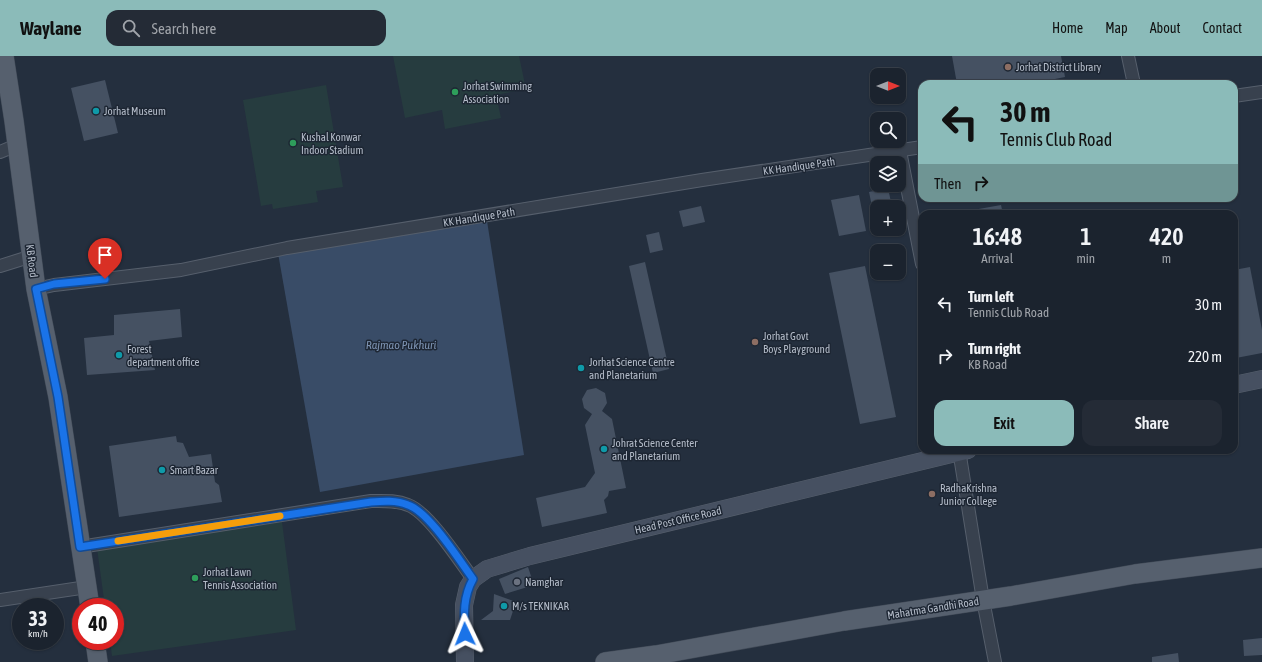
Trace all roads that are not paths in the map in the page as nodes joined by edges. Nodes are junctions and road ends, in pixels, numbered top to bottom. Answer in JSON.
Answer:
{"nodes":[{"id":1,"x":1128,"y":56,"type":"edge"},
{"id":2,"x":3,"y":60,"type":"edge"},
{"id":3,"x":1133,"y":80,"type":"edge"},
{"id":4,"x":1262,"y":92,"type":"edge"},
{"id":5,"x":1238,"y":95,"type":"edge"},
{"id":6,"x":918,"y":148,"type":"edge"},
{"id":7,"x":8,"y":149,"type":"edge"},
{"id":8,"x":900,"y":151,"type":"junction"},
{"id":9,"x":918,"y":243,"type":"edge"},
{"id":10,"x":32,"y":256,"type":"junction"},
{"id":11,"x":0,"y":266,"type":"edge"},
{"id":12,"x":36,"y":289,"type":"junction"},
{"id":13,"x":1262,"y":379,"type":"edge"},
{"id":14,"x":1238,"y":384,"type":"edge"},
{"id":15,"x":1262,"y":388,"type":"edge"},
{"id":16,"x":1238,"y":393,"type":"edge"},
{"id":17,"x":950,"y":454,"type":"edge"},
{"id":18,"x":962,"y":454,"type":"edge"},
{"id":19,"x":80,"y":547,"type":"junction"},
{"id":20,"x":1262,"y":558,"type":"edge"},
{"id":21,"x":473,"y":579,"type":"junction"},
{"id":22,"x":87,"y":586,"type":"junction"},
{"id":23,"x":89,"y":598,"type":"edge"},
{"id":24,"x":0,"y":600,"type":"edge"},
{"id":25,"x":983,"y":600,"type":"junction"},
{"id":26,"x":96,"y":650,"type":"edge"},
{"id":27,"x":98,"y":662,"type":"edge"},
{"id":28,"x":466,"y":662,"type":"edge"},
{"id":29,"x":605,"y":662,"type":"edge"},
{"id":30,"x":995,"y":662,"type":"edge"}],
"edges":[{"from":1,"to":3,"type":"street"},
{"from":2,"to":7,"type":"main road","name":"KB Road"},
{"from":4,"to":5,"type":"street"},
{"from":6,"to":8,"type":"street","name":"KK Handique Path"},
{"from":7,"to":10,"type":"main road","name":"KB Road"},
{"from":8,"to":9,"type":"street"},
{"from":8,"to":12,"type":"street","name":"KK Handique Path"},
{"from":10,"to":11,"type":"street"},
{"from":10,"to":12,"type":"main road","name":"KB Road"},
{"from":12,"to":19,"type":"main road","name":"KB Road"},
{"from":13,"to":14,"type":"street"},
{"from":15,"to":16,"type":"street"},
{"from":17,"to":21,"type":"street","name":"Head Post Office Road"},
{"from":18,"to":25,"type":"street"},
{"from":19,"to":21,"type":"street"},
{"from":19,"to":22,"type":"main road","name":"KB Road"},
{"from":20,"to":25,"type":"main road","name":"Mahatma Gandhi Road"},
{"from":21,"to":28,"type":"street"},
{"from":22,"to":23,"type":"main road","name":"KB Road"},
{"from":22,"to":24,"type":"street"},
{"from":25,"to":29,"type":"main road","name":"Mahatma Gandhi Road"},
{"from":25,"to":30,"type":"street"},
{"from":26,"to":27,"type":"main road"}]}
